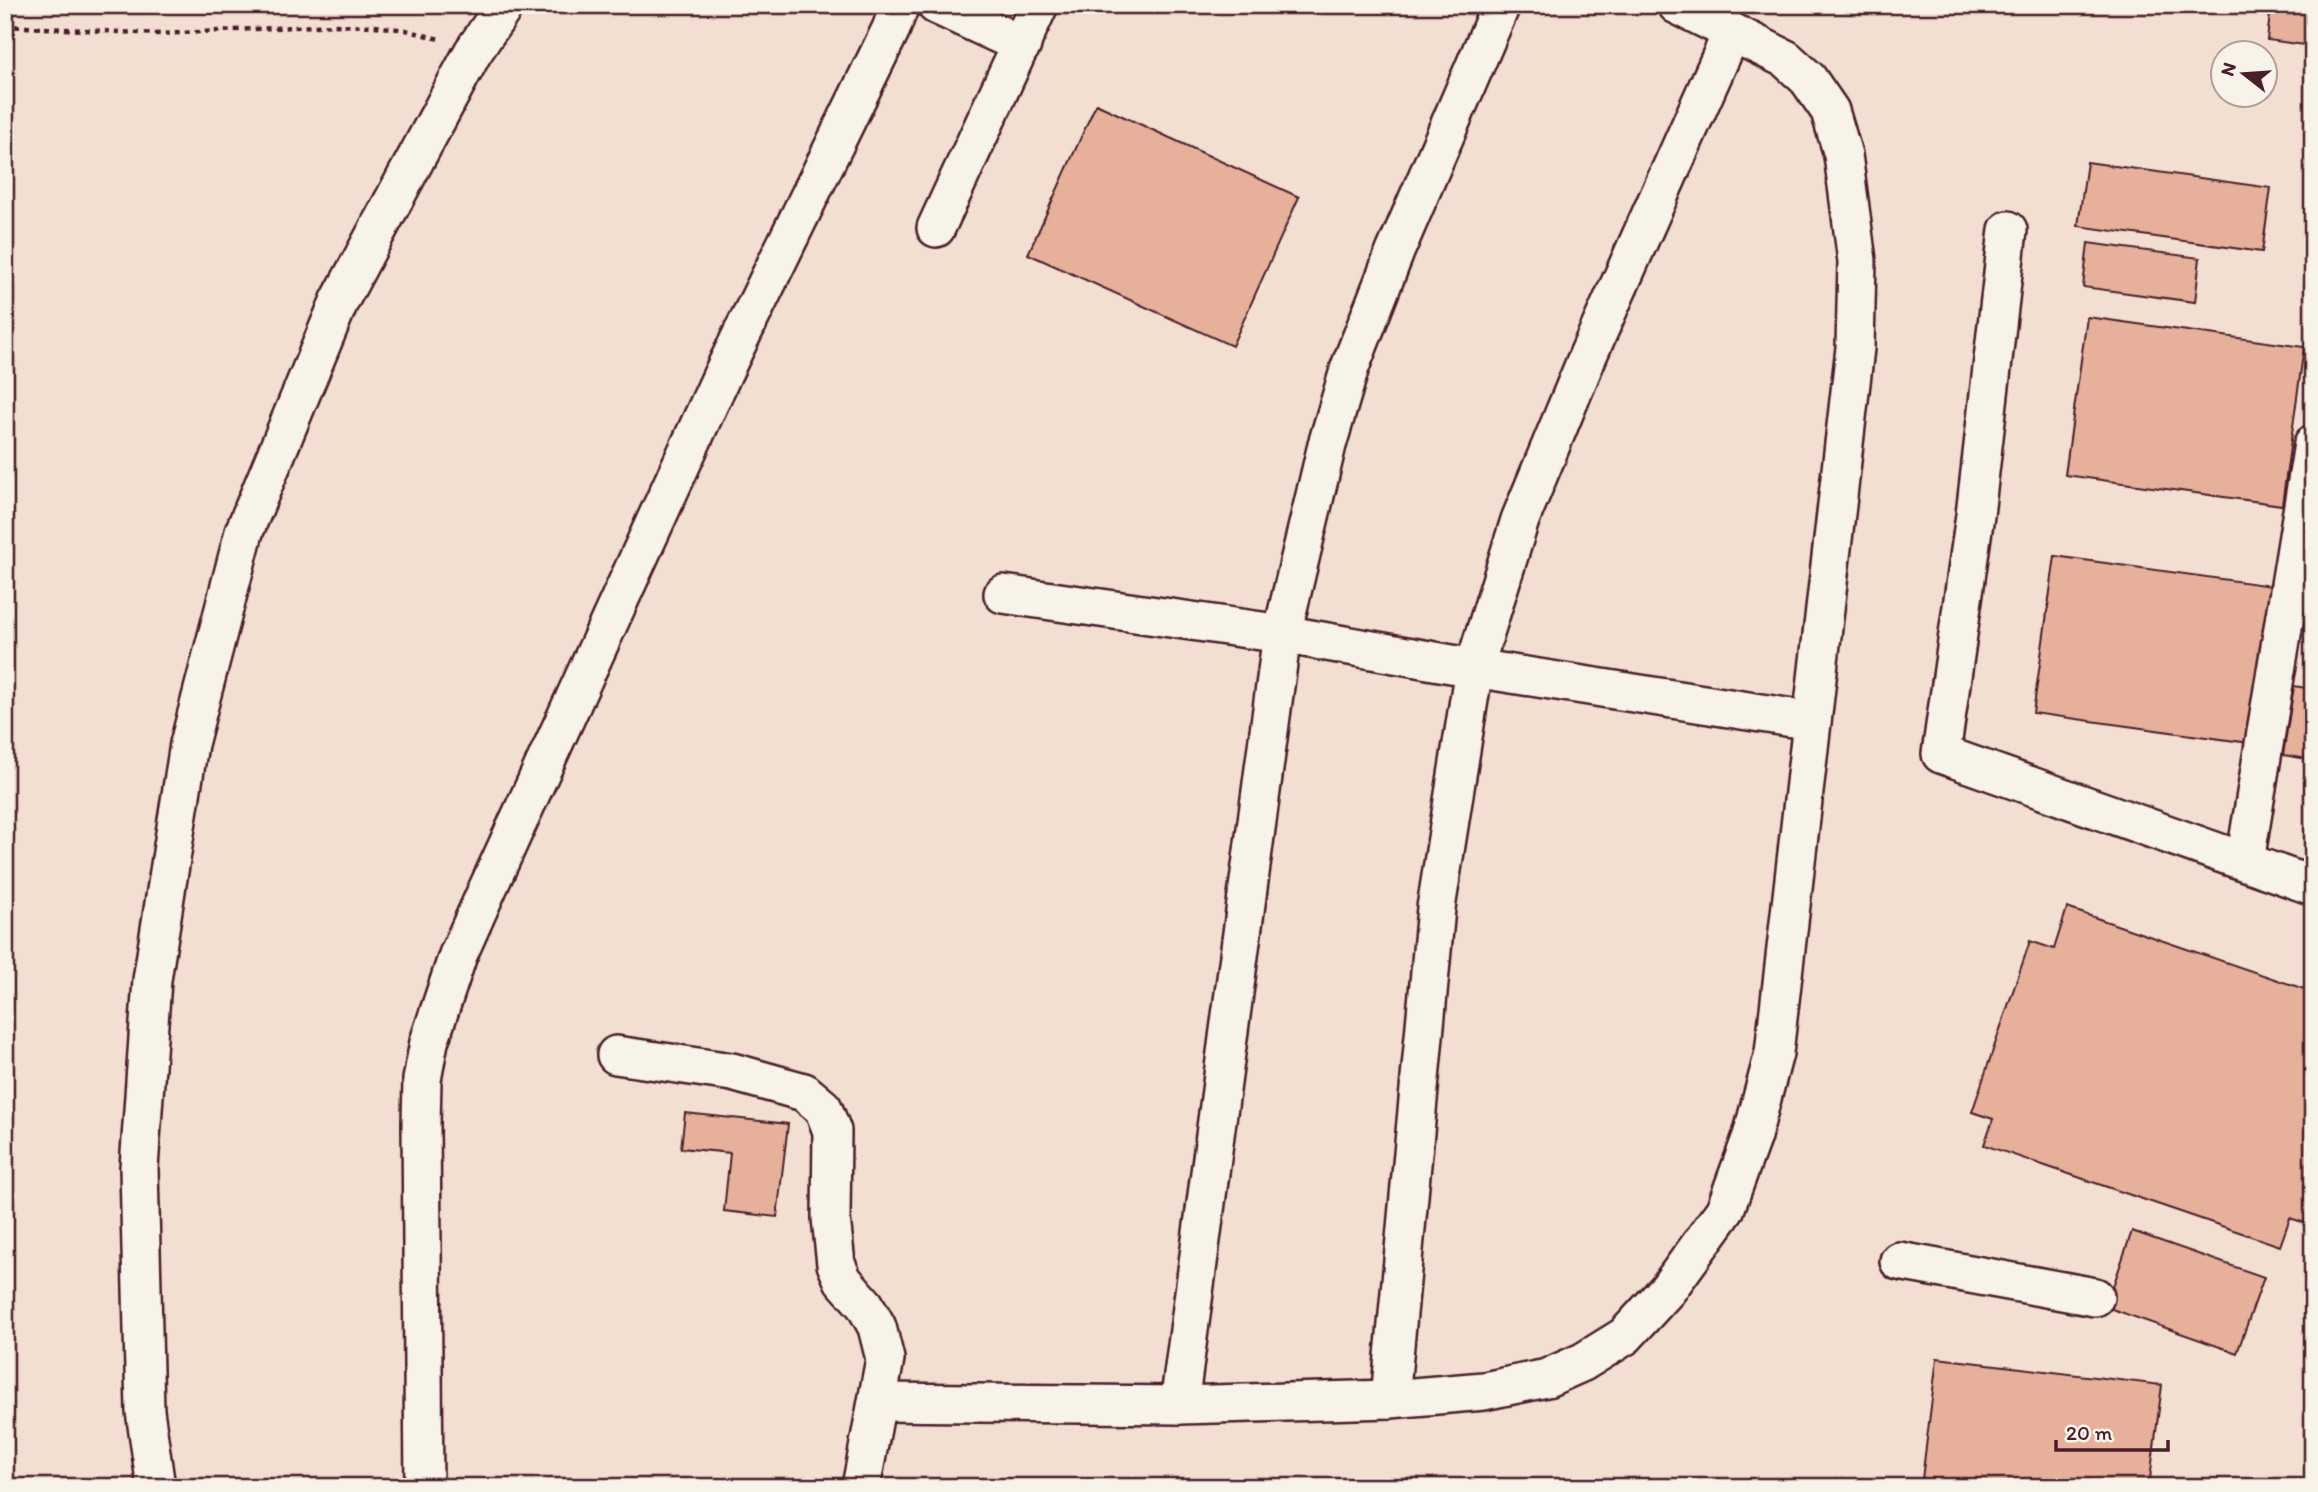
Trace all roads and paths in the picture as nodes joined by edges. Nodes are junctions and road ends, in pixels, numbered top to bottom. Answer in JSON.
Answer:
{"nodes":[{"id":1,"x":505,"y":5,"type":"edge"},
{"id":2,"x":900,"y":5,"type":"edge"},
{"id":3,"x":936,"y":5,"type":"edge"},
{"id":4,"x":1039,"y":5,"type":"edge"},
{"id":5,"x":1501,"y":5,"type":"edge"},
{"id":6,"x":1676,"y":5,"type":"edge"},
{"id":7,"x":5,"y":26,"type":"edge"},
{"id":8,"x":1732,"y":32,"type":"junction"},
{"id":9,"x":1022,"y":45,"type":"junction"},
{"id":10,"x":473,"y":52,"type":"junction"},
{"id":11,"x":936,"y":228,"type":"dead end"},
{"id":12,"x":2008,"y":230,"type":"dead end"},
{"id":13,"x":2313,"y":444,"type":"edge"},
{"id":14,"x":1003,"y":594,"type":"dead end"},
{"id":15,"x":1282,"y":634,"type":"junction"},
{"id":16,"x":1474,"y":668,"type":"junction"},
{"id":17,"x":1812,"y":721,"type":"junction"},
{"id":18,"x":2245,"y":861,"type":"junction"},
{"id":19,"x":2313,"y":886,"type":"edge"},
{"id":20,"x":616,"y":1055,"type":"dead end"},
{"id":21,"x":1899,"y":1261,"type":"dead end"},
{"id":22,"x":2095,"y":1297,"type":"dead end"},
{"id":23,"x":1390,"y":1399,"type":"junction"},
{"id":24,"x":878,"y":1402,"type":"junction"},
{"id":25,"x":1179,"y":1405,"type":"junction"},
{"id":26,"x":156,"y":1487,"type":"edge"},
{"id":27,"x":424,"y":1487,"type":"edge"},
{"id":28,"x":861,"y":1487,"type":"edge"}],
"edges":[{"from":1,"to":10,"type":"lane"},
{"from":2,"to":27,"type":"lane"},
{"from":3,"to":9,"type":"lane"},
{"from":4,"to":9,"type":"lane"},
{"from":5,"to":15,"type":"lane"},
{"from":6,"to":8,"type":"lane"},
{"from":7,"to":10,"type":"path"},
{"from":8,"to":16,"type":"lane"},
{"from":8,"to":17,"type":"lane"},
{"from":9,"to":11,"type":"lane"},
{"from":10,"to":26,"type":"lane"},
{"from":12,"to":18,"type":"lane"},
{"from":13,"to":18,"type":"lane"},
{"from":14,"to":15,"type":"lane"},
{"from":15,"to":16,"type":"lane"},
{"from":15,"to":25,"type":"lane"},
{"from":16,"to":17,"type":"lane"},
{"from":16,"to":23,"type":"lane"},
{"from":17,"to":23,"type":"lane"},
{"from":18,"to":19,"type":"lane"},
{"from":20,"to":24,"type":"lane"},
{"from":21,"to":22,"type":"lane"},
{"from":23,"to":25,"type":"lane"},
{"from":24,"to":25,"type":"lane"},
{"from":24,"to":28,"type":"lane"}]}
